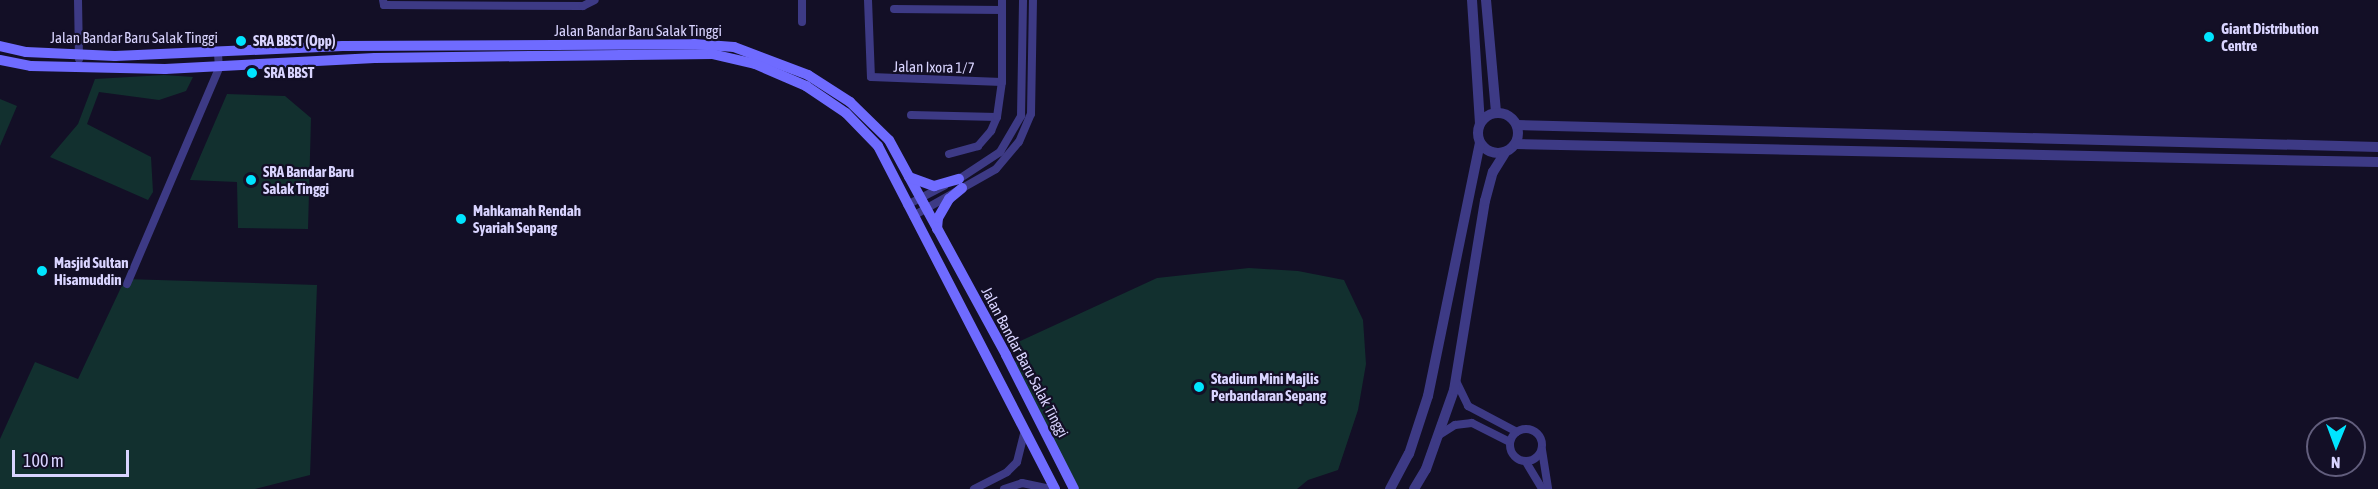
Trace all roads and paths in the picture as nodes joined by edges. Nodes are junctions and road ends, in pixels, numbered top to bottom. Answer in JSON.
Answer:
{"nodes":[{"id":1,"x":78,"y":0,"type":"edge"},
{"id":2,"x":802,"y":0,"type":"edge"},
{"id":3,"x":868,"y":0,"type":"edge"},
{"id":4,"x":1002,"y":0,"type":"edge"},
{"id":5,"x":1023,"y":0,"type":"edge"},
{"id":6,"x":1033,"y":0,"type":"edge"},
{"id":7,"x":1472,"y":0,"type":"edge"},
{"id":8,"x":1486,"y":0,"type":"edge"},
{"id":9,"x":453,"y":2,"type":"edge"},
{"id":10,"x":525,"y":2,"type":"edge"},
{"id":11,"x":593,"y":2,"type":"edge"},
{"id":12,"x":384,"y":3,"type":"edge"},
{"id":13,"x":894,"y":9,"type":"dead end"},
{"id":14,"x":1002,"y":10,"type":"junction"},
{"id":15,"x":802,"y":22,"type":"dead end"},
{"id":16,"x":0,"y":46,"type":"edge"},
{"id":17,"x":79,"y":54,"type":"junction"},
{"id":18,"x":219,"y":54,"type":"junction"},
{"id":19,"x":0,"y":60,"type":"edge"},
{"id":20,"x":80,"y":68,"type":"junction"},
{"id":21,"x":219,"y":68,"type":"junction"},
{"id":22,"x":1002,"y":82,"type":"junction"},
{"id":23,"x":1496,"y":113,"type":"junction"},
{"id":24,"x":911,"y":115,"type":"dead end"},
{"id":25,"x":997,"y":117,"type":"junction"},
{"id":26,"x":1480,"y":124,"type":"junction"},
{"id":27,"x":1517,"y":125,"type":"junction"},
{"id":28,"x":1480,"y":143,"type":"junction"},
{"id":29,"x":1516,"y":144,"type":"junction"},
{"id":30,"x":2378,"y":147,"type":"edge"},
{"id":31,"x":949,"y":153,"type":"dead end"},
{"id":32,"x":1504,"y":153,"type":"junction"},
{"id":33,"x":989,"y":162,"type":"junction"},
{"id":34,"x":2378,"y":162,"type":"edge"},
{"id":35,"x":996,"y":170,"type":"junction"},
{"id":36,"x":909,"y":177,"type":"junction"},
{"id":37,"x":961,"y":184,"type":"junction"},
{"id":38,"x":923,"y":204,"type":"junction"},
{"id":39,"x":910,"y":211,"type":"junction"},
{"id":40,"x":938,"y":229,"type":"junction"},
{"id":41,"x":127,"y":284,"type":"dead end"},
{"id":42,"x":1006,"y":356,"type":"junction"},
{"id":43,"x":988,"y":364,"type":"junction"},
{"id":44,"x":1456,"y":381,"type":"junction"},
{"id":45,"x":1517,"y":432,"type":"junction"},
{"id":46,"x":1024,"y":433,"type":"junction"},
{"id":47,"x":1439,"y":435,"type":"junction"},
{"id":48,"x":1510,"y":441,"type":"junction"},
{"id":49,"x":1542,"y":450,"type":"junction"},
{"id":50,"x":1526,"y":462,"type":"junction"},
{"id":51,"x":974,"y":489,"type":"edge"},
{"id":52,"x":1004,"y":489,"type":"edge"},
{"id":53,"x":1050,"y":489,"type":"edge"},
{"id":54,"x":1055,"y":489,"type":"edge"},
{"id":55,"x":1074,"y":489,"type":"edge"},
{"id":56,"x":1390,"y":489,"type":"edge"},
{"id":57,"x":1414,"y":489,"type":"edge"},
{"id":58,"x":1542,"y":489,"type":"edge"},
{"id":59,"x":1548,"y":489,"type":"edge"}],
"edges":[{"from":1,"to":17,"type":"street"},
{"from":2,"to":15,"type":"street"},
{"from":3,"to":22,"type":"street","name":"Jalan Ixora 1/7"},
{"from":4,"to":14,"type":"street"},
{"from":5,"to":33,"type":"street"},
{"from":6,"to":35,"type":"street"},
{"from":7,"to":26,"type":"street"},
{"from":8,"to":23,"type":"street"},
{"from":9,"to":10,"type":"street"},
{"from":9,"to":12,"type":"street"},
{"from":10,"to":11,"type":"street"},
{"from":13,"to":14,"type":"street"},
{"from":14,"to":22,"type":"street"},
{"from":16,"to":17,"type":"main road","name":"Jalan Bandar Baru Salak Tinggi"},
{"from":17,"to":18,"type":"main road","name":"Jalan Bandar Baru Salak Tinggi"},
{"from":17,"to":20,"type":"street"},
{"from":18,"to":21,"type":"street"},
{"from":18,"to":36,"type":"main road","name":"Jalan Bandar Baru Salak Tinggi"},
{"from":19,"to":20,"type":"main road","name":"Jalan Bandar Baru Salak Tinggi"},
{"from":20,"to":21,"type":"main road","name":"Jalan Bandar Baru Salak Tinggi"},
{"from":21,"to":39,"type":"main road","name":"Jalan Bandar Baru Salak Tinggi"},
{"from":21,"to":41,"type":"street"},
{"from":22,"to":25,"type":"street"},
{"from":23,"to":26,"type":"street"},
{"from":23,"to":27,"type":"street"},
{"from":24,"to":25,"type":"street"},
{"from":25,"to":31,"type":"street"},
{"from":26,"to":28,"type":"street"},
{"from":27,"to":29,"type":"street"},
{"from":27,"to":30,"type":"street"},
{"from":28,"to":32,"type":"street"},
{"from":28,"to":56,"type":"street"},
{"from":29,"to":32,"type":"street"},
{"from":29,"to":34,"type":"street"},
{"from":32,"to":44,"type":"street"},
{"from":33,"to":35,"type":"street"},
{"from":33,"to":37,"type":"street"},
{"from":35,"to":37,"type":"street"},
{"from":36,"to":37,"type":"main road"},
{"from":36,"to":38,"type":"main road","name":"Jalan Bandar Baru Salak Tinggi"},
{"from":37,"to":38,"type":"street"},
{"from":37,"to":40,"type":"main road"},
{"from":38,"to":39,"type":"street"},
{"from":38,"to":40,"type":"main road","name":"Jalan Bandar Baru Salak Tinggi"},
{"from":39,"to":43,"type":"main road","name":"Jalan Bandar Baru Salak Tinggi"},
{"from":40,"to":42,"type":"main road","name":"Jalan Bandar Baru Salak Tinggi"},
{"from":42,"to":43,"type":"main road"},
{"from":42,"to":55,"type":"main road","name":"Jalan Bandar Baru Salak Tinggi"},
{"from":43,"to":46,"type":"main road","name":"Jalan Bandar Baru Salak Tinggi"},
{"from":44,"to":45,"type":"street"},
{"from":44,"to":47,"type":"street"},
{"from":45,"to":48,"type":"street"},
{"from":45,"to":49,"type":"street"},
{"from":46,"to":51,"type":"street"},
{"from":46,"to":54,"type":"main road","name":"Jalan Bandar Baru Salak Tinggi"},
{"from":47,"to":48,"type":"street"},
{"from":47,"to":57,"type":"street"},
{"from":48,"to":50,"type":"street"},
{"from":49,"to":50,"type":"street"},
{"from":49,"to":59,"type":"street"},
{"from":50,"to":58,"type":"street"},
{"from":52,"to":53,"type":"street"}]}
